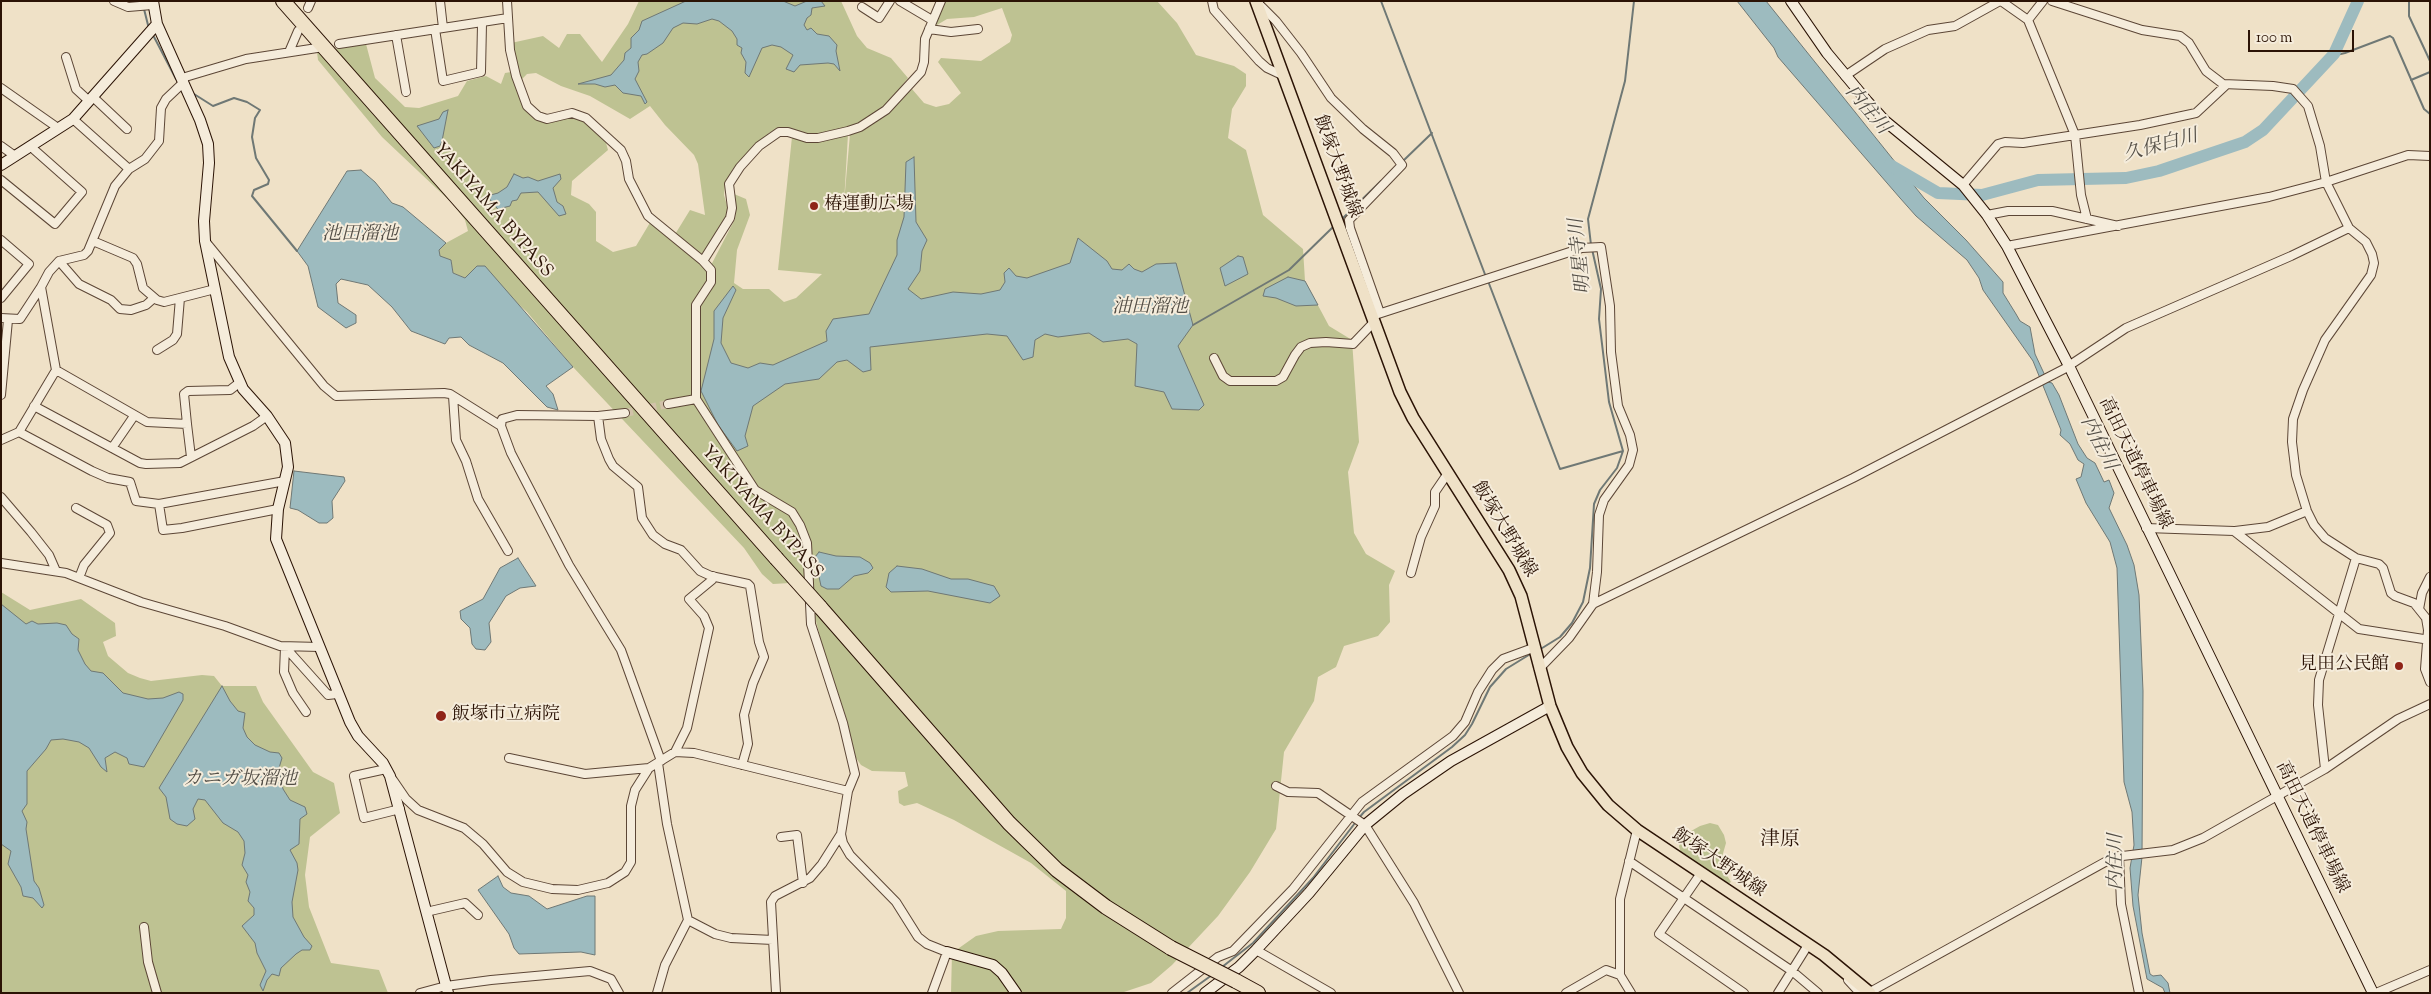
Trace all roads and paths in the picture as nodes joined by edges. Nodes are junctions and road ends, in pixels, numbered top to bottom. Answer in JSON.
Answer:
{"nodes":[{"id":1,"x":114,"y":1,"type":"edge"},
{"id":2,"x":283,"y":1,"type":"edge"},
{"id":3,"x":440,"y":1,"type":"edge"},
{"id":4,"x":507,"y":1,"type":"edge"},
{"id":5,"x":890,"y":1,"type":"edge"},
{"id":6,"x":900,"y":1,"type":"edge"},
{"id":7,"x":940,"y":1,"type":"edge"},
{"id":8,"x":1212,"y":1,"type":"edge"},
{"id":9,"x":1256,"y":1,"type":"edge"},
{"id":10,"x":1791,"y":1,"type":"edge"},
{"id":11,"x":2001,"y":1,"type":"edge"},
{"id":12,"x":2043,"y":1,"type":"edge"},
{"id":13,"x":2052,"y":1,"type":"edge"},
{"id":14,"x":148,"y":5,"type":"edge"},
{"id":15,"x":862,"y":8,"type":"dead end"},
{"id":16,"x":508,"y":18,"type":"junction"},
{"id":17,"x":932,"y":20,"type":"junction"},
{"id":18,"x":2028,"y":20,"type":"junction"},
{"id":19,"x":482,"y":24,"type":"junction"},
{"id":20,"x":443,"y":28,"type":"junction"},
{"id":21,"x":153,"y":29,"type":"junction"},
{"id":22,"x":435,"y":29,"type":"junction"},
{"id":23,"x":929,"y":29,"type":"junction"},
{"id":24,"x":978,"y":29,"type":"dead end"},
{"id":25,"x":298,"y":31,"type":"dead end"},
{"id":26,"x":396,"y":35,"type":"junction"},
{"id":27,"x":339,"y":44,"type":"dead end"},
{"id":28,"x":317,"y":48,"type":"dead end"},
{"id":29,"x":288,"y":52,"type":"junction"},
{"id":30,"x":66,"y":57,"type":"dead end"},
{"id":31,"x":1284,"y":76,"type":"junction"},
{"id":32,"x":1846,"y":76,"type":"junction"},
{"id":33,"x":183,"y":80,"type":"junction"},
{"id":34,"x":2226,"y":85,"type":"junction"},
{"id":35,"x":1,"y":88,"type":"edge"},
{"id":36,"x":406,"y":92,"type":"dead end"},
{"id":37,"x":91,"y":99,"type":"junction"},
{"id":38,"x":73,"y":119,"type":"junction"},
{"id":39,"x":58,"y":128,"type":"junction"},
{"id":40,"x":127,"y":129,"type":"dead end"},
{"id":41,"x":2075,"y":135,"type":"junction"},
{"id":42,"x":1,"y":146,"type":"edge"},
{"id":43,"x":30,"y":146,"type":"junction"},
{"id":44,"x":14,"y":156,"type":"junction"},
{"id":45,"x":2430,"y":156,"type":"edge"},
{"id":46,"x":1,"y":165,"type":"edge"},
{"id":47,"x":129,"y":169,"type":"junction"},
{"id":48,"x":1,"y":180,"type":"edge"},
{"id":49,"x":2326,"y":182,"type":"junction"},
{"id":50,"x":1963,"y":185,"type":"junction"},
{"id":51,"x":1987,"y":215,"type":"junction"},
{"id":52,"x":2087,"y":218,"type":"junction"},
{"id":53,"x":2120,"y":226,"type":"junction"},
{"id":54,"x":2348,"y":228,"type":"junction"},
{"id":55,"x":1,"y":240,"type":"edge"},
{"id":56,"x":93,"y":241,"type":"junction"},
{"id":57,"x":205,"y":241,"type":"junction"},
{"id":58,"x":2007,"y":246,"type":"junction"},
{"id":59,"x":703,"y":260,"type":"junction"},
{"id":60,"x":59,"y":261,"type":"junction"},
{"id":61,"x":41,"y":287,"type":"junction"},
{"id":62,"x":215,"y":289,"type":"junction"},
{"id":63,"x":1,"y":298,"type":"edge"},
{"id":64,"x":154,"y":298,"type":"junction"},
{"id":65,"x":180,"y":298,"type":"junction"},
{"id":66,"x":1375,"y":317,"type":"junction"},
{"id":67,"x":5,"y":319,"type":"edge"},
{"id":68,"x":157,"y":350,"type":"dead end"},
{"id":69,"x":1214,"y":358,"type":"dead end"},
{"id":70,"x":2066,"y":367,"type":"junction"},
{"id":71,"x":56,"y":370,"type":"junction"},
{"id":72,"x":239,"y":383,"type":"junction"},
{"id":73,"x":1,"y":395,"type":"edge"},
{"id":74,"x":453,"y":396,"type":"junction"},
{"id":75,"x":696,"y":398,"type":"junction"},
{"id":76,"x":668,"y":404,"type":"tunnel mouth"},
{"id":77,"x":34,"y":406,"type":"junction"},
{"id":78,"x":626,"y":413,"type":"tunnel mouth"},
{"id":79,"x":134,"y":416,"type":"junction"},
{"id":80,"x":267,"y":416,"type":"junction"},
{"id":81,"x":598,"y":416,"type":"junction"},
{"id":82,"x":187,"y":424,"type":"junction"},
{"id":83,"x":501,"y":426,"type":"junction"},
{"id":84,"x":20,"y":432,"type":"junction"},
{"id":85,"x":1,"y":440,"type":"edge"},
{"id":86,"x":112,"y":448,"type":"junction"},
{"id":87,"x":191,"y":457,"type":"junction"},
{"id":88,"x":1448,"y":473,"type":"junction"},
{"id":89,"x":285,"y":481,"type":"junction"},
{"id":90,"x":1,"y":497,"type":"edge"},
{"id":91,"x":158,"y":504,"type":"junction"},
{"id":92,"x":76,"y":508,"type":"dead end"},
{"id":93,"x":278,"y":509,"type":"junction"},
{"id":94,"x":2307,"y":511,"type":"junction"},
{"id":95,"x":2146,"y":528,"type":"junction"},
{"id":96,"x":2234,"y":531,"type":"junction"},
{"id":97,"x":508,"y":551,"type":"dead end"},
{"id":98,"x":2356,"y":558,"type":"junction"},
{"id":99,"x":1,"y":563,"type":"edge"},
{"id":100,"x":56,"y":570,"type":"junction"},
{"id":101,"x":1412,"y":573,"type":"dead end"},
{"id":102,"x":713,"y":576,"type":"junction"},
{"id":103,"x":79,"y":578,"type":"junction"},
{"id":104,"x":2430,"y":578,"type":"edge"},
{"id":105,"x":1593,"y":604,"type":"junction"},
{"id":106,"x":2419,"y":609,"type":"junction"},
{"id":107,"x":2339,"y":615,"type":"junction"},
{"id":108,"x":2428,"y":640,"type":"edge"},
{"id":109,"x":285,"y":647,"type":"junction"},
{"id":110,"x":320,"y":647,"type":"junction"},
{"id":111,"x":1533,"y":648,"type":"junction"},
{"id":112,"x":1538,"y":665,"type":"junction"},
{"id":113,"x":2430,"y":682,"type":"edge"},
{"id":114,"x":337,"y":694,"type":"junction"},
{"id":115,"x":2430,"y":704,"type":"edge"},
{"id":116,"x":1550,"y":706,"type":"junction"},
{"id":117,"x":306,"y":712,"type":"dead end"},
{"id":118,"x":675,"y":752,"type":"junction"},
{"id":119,"x":509,"y":758,"type":"dead end"},
{"id":120,"x":659,"y":762,"type":"junction"},
{"id":121,"x":742,"y":765,"type":"junction"},
{"id":122,"x":649,"y":768,"type":"junction"},
{"id":123,"x":2325,"y":768,"type":"junction"},
{"id":124,"x":388,"y":773,"type":"junction"},
{"id":125,"x":1276,"y":786,"type":"dead end"},
{"id":126,"x":848,"y":791,"type":"junction"},
{"id":127,"x":2277,"y":798,"type":"junction"},
{"id":128,"x":400,"y":809,"type":"junction"},
{"id":129,"x":1351,"y":815,"type":"junction"},
{"id":130,"x":1365,"y":825,"type":"junction"},
{"id":131,"x":1637,"y":830,"type":"junction"},
{"id":132,"x":841,"y":834,"type":"junction"},
{"id":133,"x":781,"y":837,"type":"dead end"},
{"id":134,"x":2120,"y":856,"type":"junction"},
{"id":135,"x":1629,"y":861,"type":"junction"},
{"id":136,"x":1701,"y":873,"type":"junction"},
{"id":137,"x":803,"y":883,"type":"junction"},
{"id":138,"x":1684,"y":898,"type":"junction"},
{"id":139,"x":426,"y":912,"type":"junction"},
{"id":140,"x":478,"y":916,"type":"dead end"},
{"id":141,"x":688,"y":920,"type":"junction"},
{"id":142,"x":144,"y":927,"type":"dead end"},
{"id":143,"x":773,"y":940,"type":"junction"},
{"id":144,"x":1808,"y":945,"type":"junction"},
{"id":145,"x":1256,"y":950,"type":"junction"},
{"id":146,"x":947,"y":952,"type":"junction"},
{"id":147,"x":1824,"y":955,"type":"junction"},
{"id":148,"x":2430,"y":970,"type":"edge"},
{"id":149,"x":1792,"y":971,"type":"junction"},
{"id":150,"x":1620,"y":975,"type":"junction"},
{"id":151,"x":447,"y":990,"type":"edge"},
{"id":152,"x":157,"y":993,"type":"edge"},
{"id":153,"x":420,"y":993,"type":"edge"},
{"id":154,"x":619,"y":993,"type":"edge"},
{"id":155,"x":657,"y":993,"type":"edge"},
{"id":156,"x":776,"y":993,"type":"edge"},
{"id":157,"x":932,"y":993,"type":"edge"},
{"id":158,"x":1016,"y":993,"type":"edge"},
{"id":159,"x":1172,"y":993,"type":"edge"},
{"id":160,"x":1205,"y":993,"type":"edge"},
{"id":161,"x":1258,"y":993,"type":"edge"},
{"id":162,"x":1331,"y":993,"type":"edge"},
{"id":163,"x":1459,"y":993,"type":"edge"},
{"id":164,"x":1566,"y":993,"type":"edge"},
{"id":165,"x":1631,"y":993,"type":"edge"},
{"id":166,"x":1744,"y":993,"type":"edge"},
{"id":167,"x":1778,"y":993,"type":"edge"},
{"id":168,"x":1818,"y":993,"type":"edge"},
{"id":169,"x":1860,"y":993,"type":"edge"},
{"id":170,"x":1870,"y":993,"type":"edge"},
{"id":171,"x":2139,"y":993,"type":"edge"},
{"id":172,"x":2374,"y":993,"type":"edge"}],
"edges":[{"from":1,"to":14,"type":"street"},
{"from":2,"to":161,"type":"highway","name":"YAKIYAMA BYPASS","bridge":true},
{"from":3,"to":20,"type":"street"},
{"from":4,"to":16,"type":"street"},
{"from":5,"to":15,"type":"street"},
{"from":6,"to":17,"type":"street"},
{"from":7,"to":17,"type":"street"},
{"from":8,"to":31,"type":"street"},
{"from":9,"to":31,"type":"main road","name":"飯塚大野城線"},
{"from":9,"to":66,"type":"street"},
{"from":10,"to":32,"type":"street","name":"高田天道停車場線"},
{"from":11,"to":18,"type":"street"},
{"from":11,"to":32,"type":"street"},
{"from":12,"to":18,"type":"street"},
{"from":13,"to":34,"type":"street"},
{"from":14,"to":21,"type":"street"},
{"from":16,"to":19,"type":"street"},
{"from":16,"to":59,"type":"street"},
{"from":17,"to":23,"type":"street"},
{"from":18,"to":41,"type":"street"},
{"from":19,"to":20,"type":"street"},
{"from":19,"to":22,"type":"street"},
{"from":20,"to":22,"type":"street"},
{"from":21,"to":33,"type":"street"},
{"from":21,"to":37,"type":"street"},
{"from":22,"to":26,"type":"street"},
{"from":23,"to":24,"type":"street"},
{"from":23,"to":59,"type":"street"},
{"from":25,"to":29,"type":"street"},
{"from":26,"to":27,"type":"street"},
{"from":26,"to":36,"type":"street"},
{"from":28,"to":29,"type":"street"},
{"from":29,"to":33,"type":"street"},
{"from":30,"to":37,"type":"street"},
{"from":31,"to":66,"type":"main road","name":"飯塚大野城線"},
{"from":32,"to":50,"type":"street","name":"高田天道停車場線"},
{"from":33,"to":47,"type":"street"},
{"from":33,"to":57,"type":"street"},
{"from":34,"to":41,"type":"street"},
{"from":34,"to":49,"type":"street"},
{"from":35,"to":39,"type":"street"},
{"from":37,"to":38,"type":"street"},
{"from":37,"to":40,"type":"street"},
{"from":38,"to":39,"type":"street"},
{"from":38,"to":47,"type":"street"},
{"from":39,"to":43,"type":"street"},
{"from":41,"to":50,"type":"street"},
{"from":41,"to":52,"type":"street"},
{"from":42,"to":44,"type":"street"},
{"from":43,"to":44,"type":"street"},
{"from":43,"to":48,"type":"street"},
{"from":44,"to":46,"type":"street"},
{"from":45,"to":49,"type":"street"},
{"from":47,"to":56,"type":"street"},
{"from":49,"to":53,"type":"street"},
{"from":49,"to":54,"type":"street"},
{"from":50,"to":51,"type":"street","name":"高田天道停車場線"},
{"from":51,"to":52,"type":"street"},
{"from":51,"to":58,"type":"street","name":"高田天道停車場線"},
{"from":52,"to":53,"type":"street"},
{"from":53,"to":58,"type":"street"},
{"from":54,"to":70,"type":"street"},
{"from":54,"to":94,"type":"street"},
{"from":55,"to":63,"type":"street"},
{"from":56,"to":60,"type":"street"},
{"from":56,"to":64,"type":"street"},
{"from":57,"to":62,"type":"street"},
{"from":57,"to":74,"type":"street"},
{"from":58,"to":70,"type":"street","name":"高田天道停車場線"},
{"from":59,"to":75,"type":"street"},
{"from":60,"to":61,"type":"street"},
{"from":60,"to":64,"type":"street"},
{"from":61,"to":67,"type":"street"},
{"from":61,"to":71,"type":"street"},
{"from":62,"to":65,"type":"street"},
{"from":62,"to":72,"type":"street"},
{"from":64,"to":65,"type":"street"},
{"from":65,"to":68,"type":"street"},
{"from":66,"to":69,"type":"street"},
{"from":66,"to":88,"type":"main road","name":"飯塚大野城線"},
{"from":66,"to":105,"type":"street"},
{"from":67,"to":73,"type":"street"},
{"from":70,"to":95,"type":"street","name":"高田天道停車場線"},
{"from":70,"to":105,"type":"street"},
{"from":71,"to":77,"type":"street"},
{"from":71,"to":79,"type":"street"},
{"from":72,"to":80,"type":"street"},
{"from":72,"to":82,"type":"street"},
{"from":74,"to":83,"type":"street"},
{"from":74,"to":97,"type":"street"},
{"from":75,"to":76,"type":"street"},
{"from":75,"to":126,"type":"street"},
{"from":77,"to":84,"type":"street"},
{"from":77,"to":86,"type":"street"},
{"from":78,"to":81,"type":"street"},
{"from":79,"to":82,"type":"street"},
{"from":79,"to":86,"type":"street"},
{"from":80,"to":87,"type":"street"},
{"from":80,"to":89,"type":"street"},
{"from":81,"to":83,"type":"street"},
{"from":81,"to":102,"type":"street"},
{"from":82,"to":87,"type":"street"},
{"from":83,"to":120,"type":"street"},
{"from":84,"to":85,"type":"street"},
{"from":84,"to":91,"type":"street"},
{"from":86,"to":87,"type":"street"},
{"from":88,"to":101,"type":"street"},
{"from":88,"to":111,"type":"main road","name":"飯塚大野城線"},
{"from":89,"to":91,"type":"street"},
{"from":89,"to":93,"type":"street"},
{"from":90,"to":100,"type":"street"},
{"from":91,"to":93,"type":"street"},
{"from":92,"to":103,"type":"street"},
{"from":93,"to":110,"type":"street"},
{"from":94,"to":96,"type":"street"},
{"from":94,"to":98,"type":"street"},
{"from":95,"to":96,"type":"street"},
{"from":95,"to":127,"type":"street","name":"高田天道停車場線"},
{"from":96,"to":107,"type":"street"},
{"from":98,"to":106,"type":"street"},
{"from":98,"to":107,"type":"street"},
{"from":99,"to":100,"type":"street"},
{"from":100,"to":103,"type":"street"},
{"from":102,"to":118,"type":"street"},
{"from":102,"to":121,"type":"street"},
{"from":103,"to":109,"type":"street"},
{"from":104,"to":106,"type":"street"},
{"from":105,"to":112,"type":"street"},
{"from":106,"to":108,"type":"street"},
{"from":107,"to":108,"type":"street"},
{"from":107,"to":123,"type":"street"},
{"from":108,"to":113,"type":"street"},
{"from":109,"to":110,"type":"street"},
{"from":109,"to":114,"type":"street"},
{"from":109,"to":117,"type":"street"},
{"from":110,"to":114,"type":"street"},
{"from":111,"to":112,"type":"main road","name":"飯塚大野城線"},
{"from":111,"to":129,"type":"street"},
{"from":112,"to":116,"type":"main road","name":"飯塚大野城線"},
{"from":114,"to":124,"type":"street"},
{"from":115,"to":123,"type":"street"},
{"from":116,"to":130,"type":"street"},
{"from":116,"to":131,"type":"main road","name":"飯塚大野城線"},
{"from":118,"to":120,"type":"street"},
{"from":118,"to":121,"type":"street"},
{"from":119,"to":122,"type":"street"},
{"from":120,"to":122,"type":"street"},
{"from":120,"to":141,"type":"street"},
{"from":121,"to":126,"type":"street"},
{"from":122,"to":124,"type":"street"},
{"from":123,"to":127,"type":"street"},
{"from":124,"to":128,"type":"street"},
{"from":124,"to":128,"type":"street"},
{"from":125,"to":129,"type":"street"},
{"from":126,"to":132,"type":"street"},
{"from":127,"to":134,"type":"street"},
{"from":127,"to":172,"type":"street","name":"高田天道停車場線"},
{"from":128,"to":139,"type":"street"},
{"from":129,"to":130,"type":"street"},
{"from":129,"to":159,"type":"street"},
{"from":130,"to":145,"type":"street"},
{"from":130,"to":163,"type":"street"},
{"from":131,"to":135,"type":"street"},
{"from":131,"to":136,"type":"main road","name":"飯塚大野城線"},
{"from":132,"to":137,"type":"street"},
{"from":132,"to":146,"type":"street"},
{"from":133,"to":137,"type":"street"},
{"from":134,"to":170,"type":"street"},
{"from":134,"to":171,"type":"street"},
{"from":135,"to":138,"type":"street"},
{"from":135,"to":150,"type":"street"},
{"from":136,"to":138,"type":"street"},
{"from":136,"to":144,"type":"main road","name":"飯塚大野城線"},
{"from":137,"to":143,"type":"street"},
{"from":138,"to":149,"type":"street"},
{"from":138,"to":166,"type":"street"},
{"from":139,"to":140,"type":"street"},
{"from":139,"to":151,"type":"street"},
{"from":141,"to":143,"type":"street"},
{"from":141,"to":155,"type":"street"},
{"from":142,"to":152,"type":"street"},
{"from":143,"to":156,"type":"street"},
{"from":144,"to":147,"type":"main road","name":"飯塚大野城線"},
{"from":144,"to":149,"type":"street"},
{"from":145,"to":160,"type":"street"},
{"from":145,"to":162,"type":"street"},
{"from":146,"to":157,"type":"street"},
{"from":146,"to":158,"type":"street"},
{"from":147,"to":169,"type":"street"},
{"from":147,"to":170,"type":"main road","name":"飯塚大野城線"},
{"from":148,"to":172,"type":"street"},
{"from":149,"to":167,"type":"street"},
{"from":149,"to":168,"type":"street"},
{"from":150,"to":164,"type":"street"},
{"from":150,"to":165,"type":"street"},
{"from":151,"to":153,"type":"street"},
{"from":151,"to":154,"type":"street"}]}
